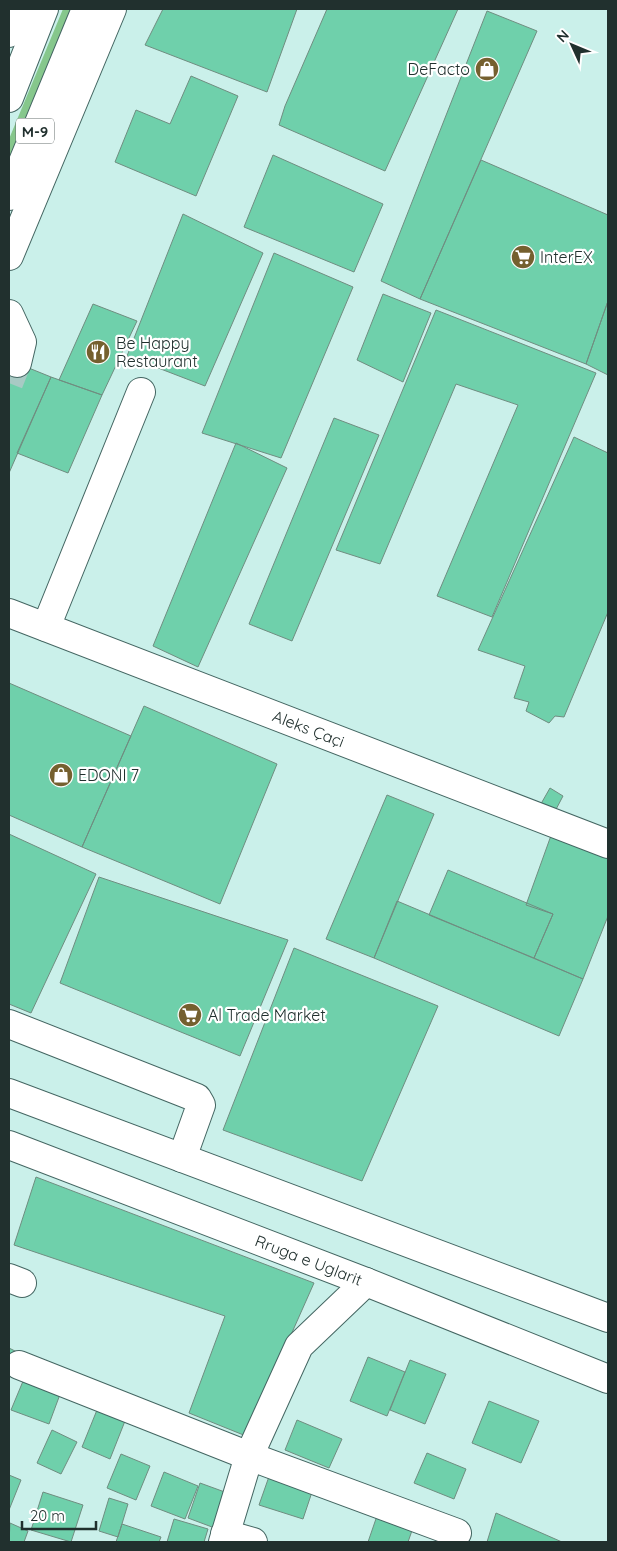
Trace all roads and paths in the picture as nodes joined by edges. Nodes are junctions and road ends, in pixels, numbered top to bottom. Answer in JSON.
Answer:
{"nodes":[{"id":1,"x":20,"y":9,"type":"edge"},
{"id":2,"x":44,"y":9,"type":"edge"},
{"id":3,"x":86,"y":9,"type":"edge"},
{"id":4,"x":112,"y":9,"type":"edge"},
{"id":5,"x":9,"y":33,"type":"edge"},
{"id":6,"x":9,"y":98,"type":"edge"},
{"id":7,"x":9,"y":196,"type":"edge"},
{"id":8,"x":9,"y":256,"type":"edge"},
{"id":9,"x":9,"y":314,"type":"edge"},
{"id":10,"x":17,"y":363,"type":"tunnel mouth"},
{"id":11,"x":141,"y":392,"type":"dead end"},
{"id":12,"x":9,"y":613,"type":"edge"},
{"id":13,"x":46,"y":627,"type":"junction"},
{"id":14,"x":608,"y":844,"type":"edge"},
{"id":15,"x":9,"y":1024,"type":"edge"},
{"id":16,"x":9,"y":1093,"type":"edge"},
{"id":17,"x":9,"y":1145,"type":"edge"},
{"id":18,"x":182,"y":1158,"type":"junction"},
{"id":19,"x":366,"y":1282,"type":"junction"},
{"id":20,"x":608,"y":1318,"type":"edge"},
{"id":21,"x":19,"y":1365,"type":"dead end"},
{"id":22,"x":608,"y":1379,"type":"edge"},
{"id":23,"x":249,"y":1456,"type":"junction"},
{"id":24,"x":457,"y":1533,"type":"dead end"},
{"id":25,"x":224,"y":1538,"type":"edge"},
{"id":26,"x":253,"y":1542,"type":"edge"}],
"edges":[{"from":1,"to":5,"type":"main road"},
{"from":2,"to":6,"type":"main road","number":"M-9"},
{"from":3,"to":7,"type":"main road","number":"M-9"},
{"from":4,"to":8,"type":"main road"},
{"from":9,"to":10,"type":"main road"},
{"from":11,"to":13,"type":"main road"},
{"from":12,"to":13,"type":"main road","name":"Aleks Çaçi"},
{"from":13,"to":14,"type":"main road","name":"Aleks Çaçi"},
{"from":15,"to":18,"type":"main road"},
{"from":16,"to":18,"type":"main road"},
{"from":17,"to":19,"type":"main road","name":"Rruga e Uglarit"},
{"from":18,"to":20,"type":"main road"},
{"from":19,"to":22,"type":"main road","name":"Rruga e Uglarit"},
{"from":19,"to":23,"type":"main road"},
{"from":21,"to":23,"type":"main road"},
{"from":23,"to":24,"type":"main road"},
{"from":23,"to":25,"type":"main road"},
{"from":25,"to":26,"type":"main road"}]}
